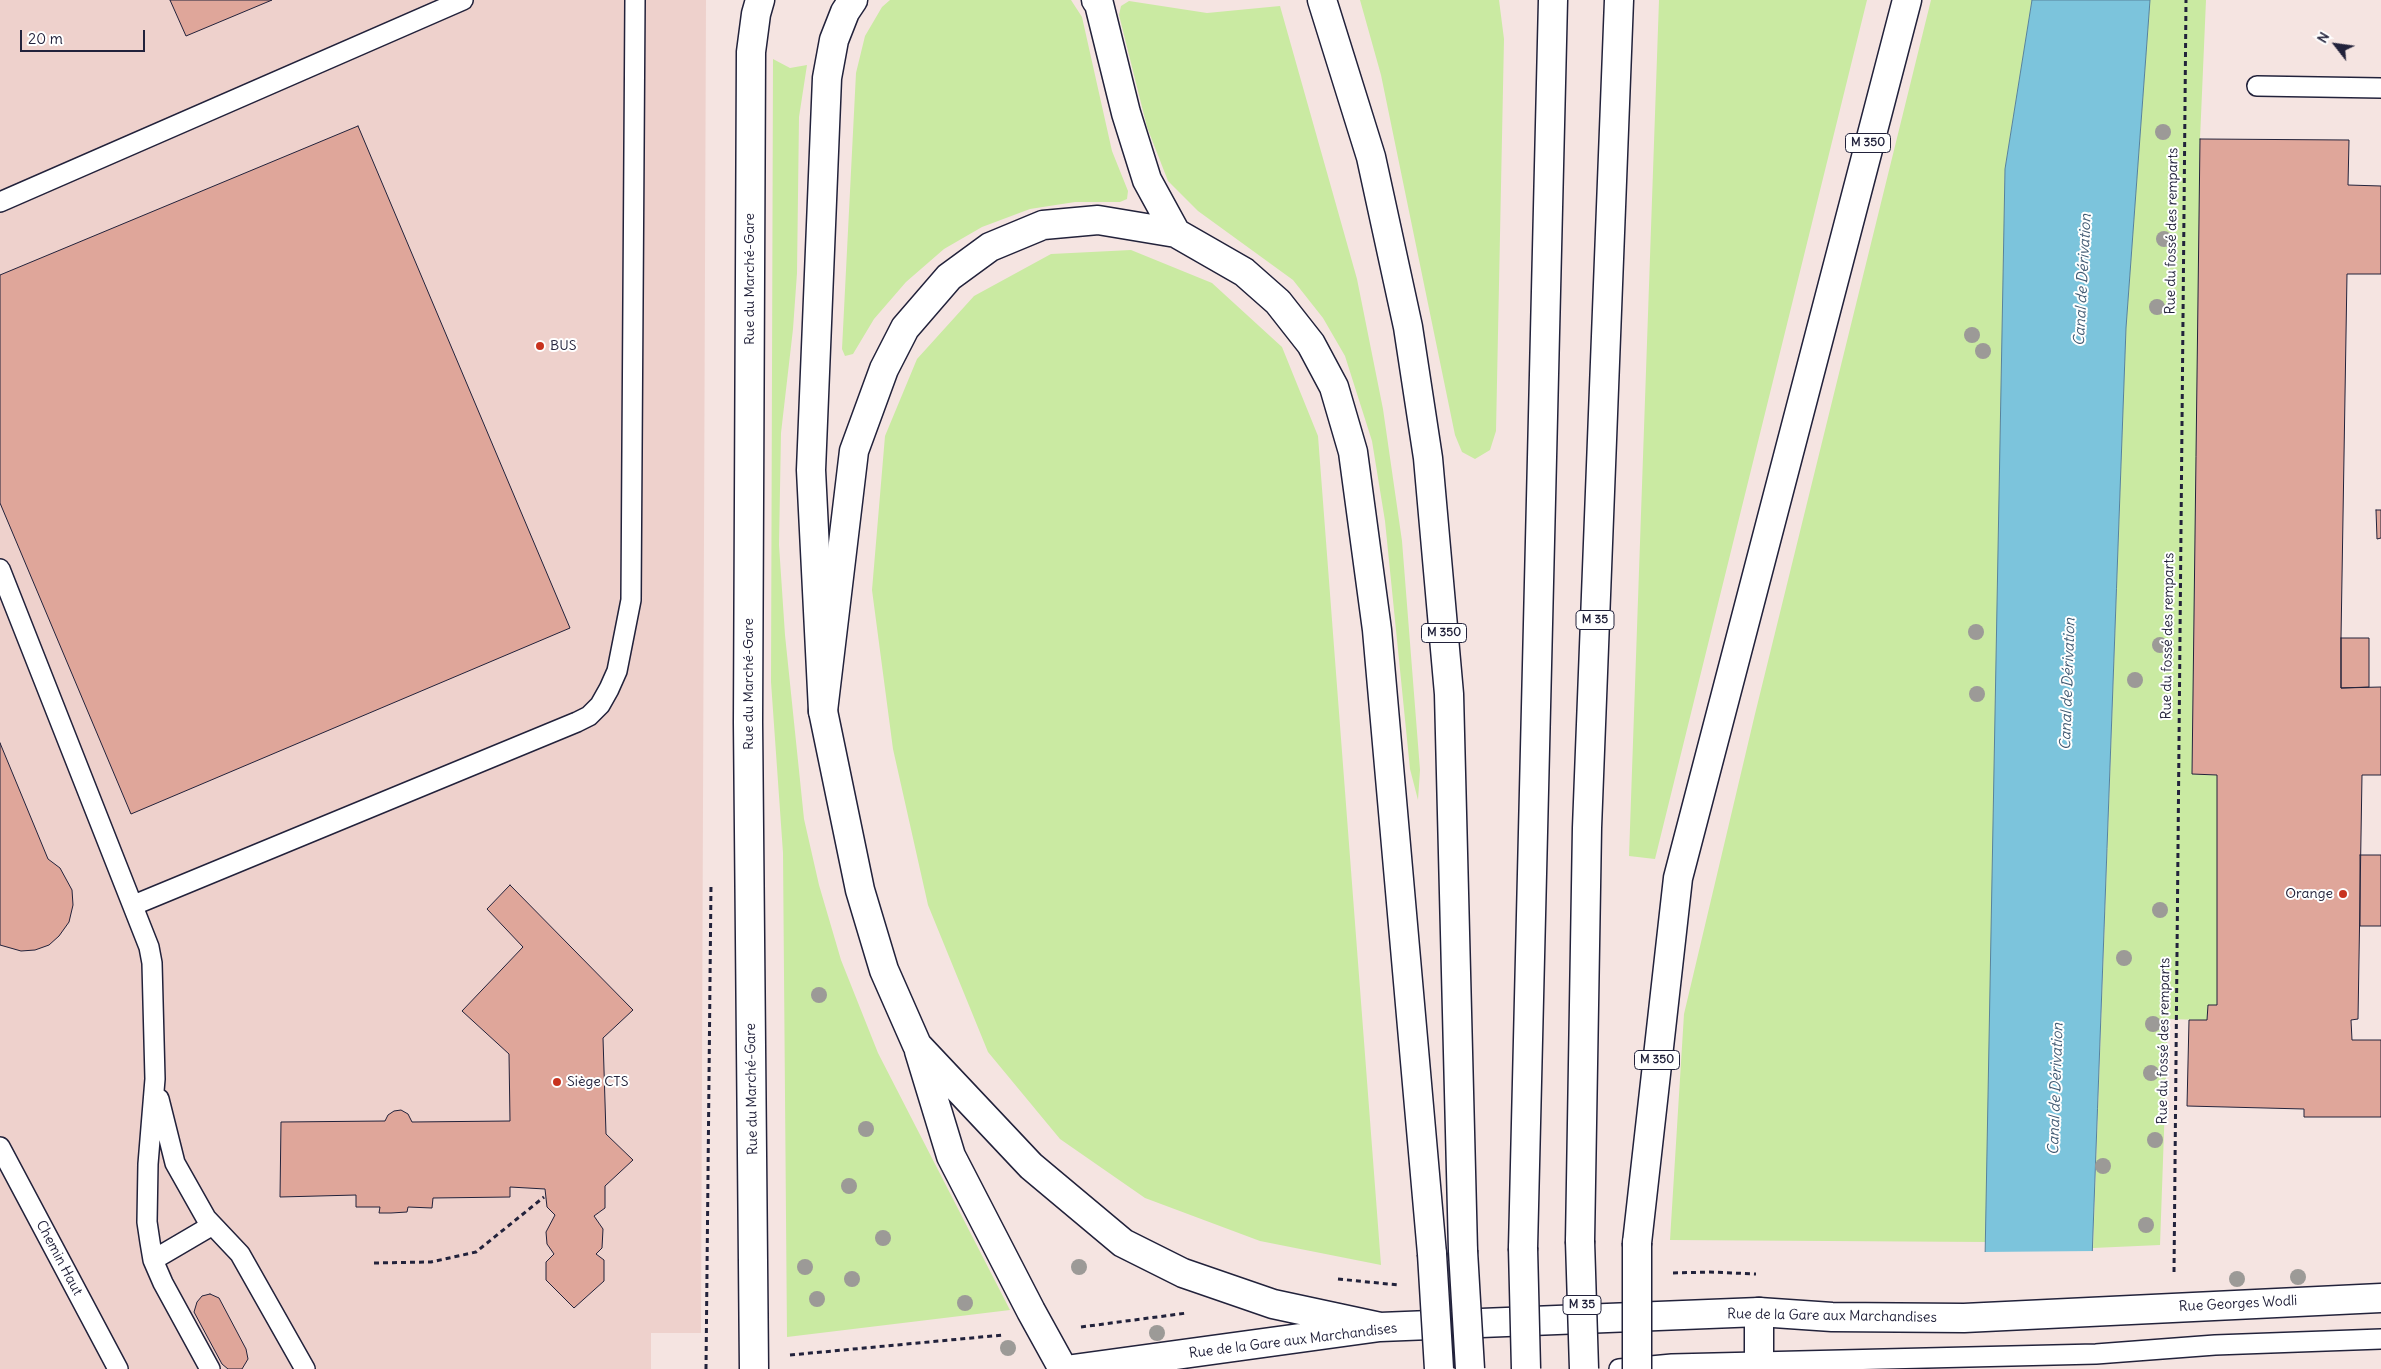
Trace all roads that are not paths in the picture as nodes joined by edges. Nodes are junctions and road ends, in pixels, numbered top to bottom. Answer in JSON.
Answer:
{"nodes":[{"id":1,"x":463,"y":0,"type":"edge"},
{"id":2,"x":636,"y":0,"type":"edge"},
{"id":3,"x":760,"y":0,"type":"edge"},
{"id":4,"x":853,"y":0,"type":"edge"},
{"id":5,"x":1096,"y":0,"type":"edge"},
{"id":6,"x":1322,"y":0,"type":"edge"},
{"id":7,"x":1619,"y":0,"type":"edge"},
{"id":8,"x":1907,"y":0,"type":"edge"},
{"id":9,"x":1553,"y":7,"type":"edge"},
{"id":10,"x":2257,"y":86,"type":"dead end"},
{"id":11,"x":2381,"y":88,"type":"edge"},
{"id":12,"x":0,"y":202,"type":"edge"},
{"id":13,"x":1176,"y":233,"type":"junction"},
{"id":14,"x":0,"y":569,"type":"edge"},
{"id":15,"x":823,"y":711,"type":"junction"},
{"id":16,"x":134,"y":905,"type":"junction"},
{"id":17,"x":917,"y":1045,"type":"junction"},
{"id":18,"x":155,"y":1079,"type":"junction"},
{"id":19,"x":0,"y":1147,"type":"edge"},
{"id":20,"x":211,"y":1226,"type":"junction"},
{"id":21,"x":153,"y":1260,"type":"junction"},
{"id":22,"x":2381,"y":1298,"type":"edge"},
{"id":23,"x":1759,"y":1312,"type":"junction"},
{"id":24,"x":1964,"y":1318,"type":"joint"},
{"id":25,"x":1380,"y":1328,"type":"junction"},
{"id":26,"x":2381,"y":1339,"type":"edge"},
{"id":27,"x":1759,"y":1366,"type":"edge"},
{"id":28,"x":118,"y":1369,"type":"edge"},
{"id":29,"x":210,"y":1369,"type":"edge"},
{"id":30,"x":305,"y":1369,"type":"edge"},
{"id":31,"x":754,"y":1369,"type":"edge"},
{"id":32,"x":1063,"y":1369,"type":"edge"},
{"id":33,"x":1073,"y":1369,"type":"edge"},
{"id":34,"x":1439,"y":1369,"type":"edge"},
{"id":35,"x":1470,"y":1369,"type":"edge"},
{"id":36,"x":1526,"y":1369,"type":"edge"},
{"id":37,"x":1584,"y":1369,"type":"edge"},
{"id":38,"x":1619,"y":1369,"type":"edge"},
{"id":39,"x":1637,"y":1369,"type":"edge"}],
"edges":[{"from":1,"to":12,"type":"lane"},
{"from":2,"to":16,"type":"lane"},
{"from":3,"to":31,"type":"main road","name":"Rue du Marché-Gare"},
{"from":4,"to":15,"type":"main road"},
{"from":5,"to":13,"type":"main road"},
{"from":6,"to":35,"type":"main road","number":"M 350","bridge":true},
{"from":7,"to":37,"type":"main road","number":"M 35","bridge":true},
{"from":8,"to":39,"type":"main road","number":"M 350","bridge":true},
{"from":9,"to":36,"type":"main road","bridge":true},
{"from":10,"to":11,"type":"lane"},
{"from":13,"to":15,"type":"main road"},
{"from":13,"to":34,"type":"main road","bridge":true},
{"from":14,"to":16,"type":"lane"},
{"from":15,"to":17,"type":"main road"},
{"from":16,"to":18,"type":"lane"},
{"from":17,"to":25,"type":"main road"},
{"from":17,"to":32,"type":"main road"},
{"from":18,"to":20,"type":"lane"},
{"from":18,"to":21,"type":"lane"},
{"from":19,"to":28,"type":"lane","name":"Chemin Haut"},
{"from":20,"to":21,"type":"lane"},
{"from":20,"to":30,"type":"lane"},
{"from":21,"to":29,"type":"lane"},
{"from":22,"to":24,"type":"main road","name":"Rue Georges Wodli"},
{"from":23,"to":24,"type":"main road","name":"Rue de la Gare aux Marchandises"},
{"from":23,"to":25,"type":"main road","name":"Rue de la Gare aux Marchandises"},
{"from":23,"to":27,"type":"main road"},
{"from":25,"to":33,"type":"main road","name":"Rue de la Gare aux Marchandises"},
{"from":26,"to":27,"type":"lane"},
{"from":27,"to":38,"type":"lane"}]}
